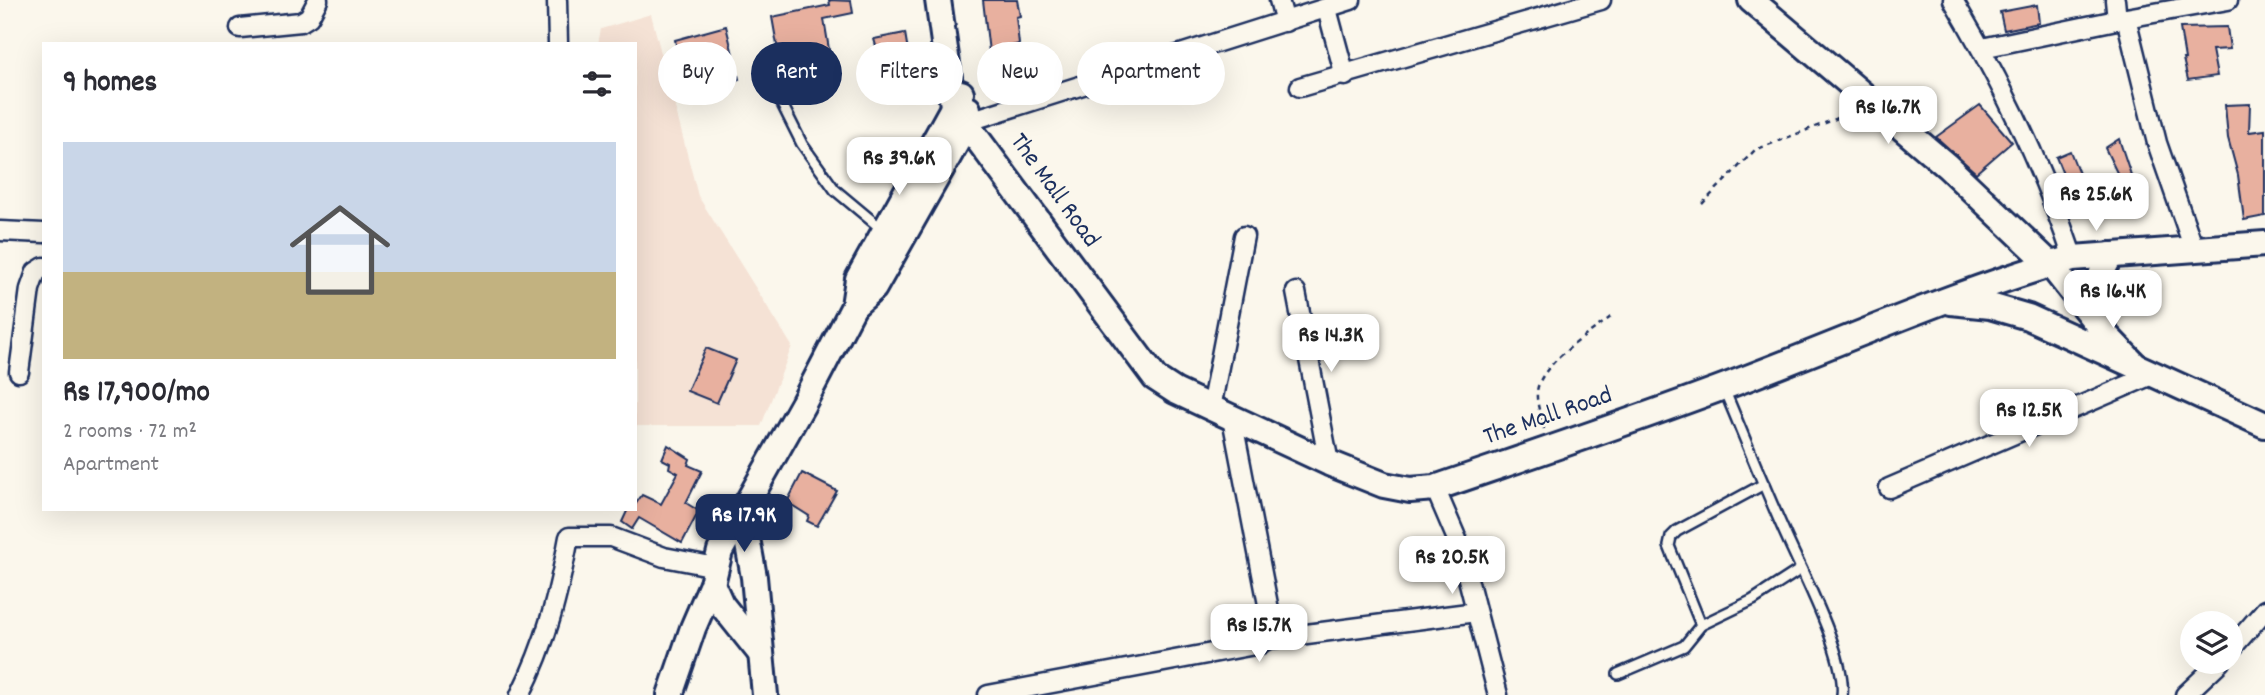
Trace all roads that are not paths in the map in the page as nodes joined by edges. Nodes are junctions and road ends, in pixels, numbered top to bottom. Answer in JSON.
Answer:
{"nodes":[{"id":1,"x":318,"y":0,"type":"edge"},
{"id":2,"x":557,"y":0,"type":"edge"},
{"id":3,"x":938,"y":0,"type":"edge"},
{"id":4,"x":955,"y":0,"type":"edge"},
{"id":5,"x":1279,"y":0,"type":"edge"},
{"id":6,"x":1601,"y":0,"type":"edge"},
{"id":7,"x":1751,"y":0,"type":"edge"},
{"id":8,"x":1953,"y":0,"type":"edge"},
{"id":9,"x":2115,"y":0,"type":"edge"},
{"id":10,"x":2219,"y":1,"type":"edge"},
{"id":11,"x":1339,"y":3,"type":"edge"},
{"id":12,"x":2122,"y":19,"type":"junction"},
{"id":13,"x":1285,"y":22,"type":"junction"},
{"id":14,"x":240,"y":28,"type":"dead end"},
{"id":15,"x":558,"y":42,"type":"edge"},
{"id":16,"x":1982,"y":48,"type":"junction"},
{"id":17,"x":1345,"y":76,"type":"junction"},
{"id":18,"x":1300,"y":87,"type":"dead end"},
{"id":19,"x":782,"y":105,"type":"edge"},
{"id":20,"x":967,"y":106,"type":"junction"},
{"id":21,"x":0,"y":231,"type":"edge"},
{"id":22,"x":885,"y":231,"type":"junction"},
{"id":23,"x":42,"y":233,"type":"edge"},
{"id":24,"x":1244,"y":236,"type":"dead end"},
{"id":25,"x":2265,"y":244,"type":"edge"},
{"id":26,"x":2194,"y":249,"type":"junction"},
{"id":27,"x":2111,"y":255,"type":"junction"},
{"id":28,"x":2062,"y":261,"type":"junction"},
{"id":29,"x":42,"y":268,"type":"edge"},
{"id":30,"x":1296,"y":292,"type":"dead end"},
{"id":31,"x":1944,"y":302,"type":"junction"},
{"id":32,"x":854,"y":306,"type":"junction"},
{"id":33,"x":2106,"y":335,"type":"junction"},
{"id":34,"x":2144,"y":369,"type":"junction"},
{"id":35,"x":19,"y":372,"type":"dead end"},
{"id":36,"x":1724,"y":387,"type":"junction"},
{"id":37,"x":1221,"y":413,"type":"junction"},
{"id":38,"x":2265,"y":425,"type":"edge"},
{"id":39,"x":1329,"y":463,"type":"junction"},
{"id":40,"x":1765,"y":484,"type":"junction"},
{"id":41,"x":1435,"y":488,"type":"junction"},
{"id":42,"x":1889,"y":488,"type":"dead end"},
{"id":43,"x":742,"y":510,"type":"junction"},
{"id":44,"x":1801,"y":569,"type":"junction"},
{"id":45,"x":714,"y":576,"type":"junction"},
{"id":46,"x":2265,"y":610,"type":"edge"},
{"id":47,"x":1476,"y":612,"type":"junction"},
{"id":48,"x":1701,"y":625,"type":"junction"},
{"id":49,"x":2243,"y":635,"type":"edge"},
{"id":50,"x":1268,"y":639,"type":"junction"},
{"id":51,"x":761,"y":654,"type":"junction"},
{"id":52,"x":1618,"y":674,"type":"dead end"},
{"id":53,"x":2207,"y":674,"type":"edge"},
{"id":54,"x":520,"y":695,"type":"edge"},
{"id":55,"x":670,"y":695,"type":"edge"},
{"id":56,"x":765,"y":695,"type":"edge"},
{"id":57,"x":988,"y":695,"type":"edge"},
{"id":58,"x":1498,"y":695,"type":"edge"},
{"id":59,"x":1842,"y":695,"type":"edge"},
{"id":60,"x":2185,"y":695,"type":"edge"}],
"edges":[{"from":1,"to":14,"type":"street"},
{"from":2,"to":15,"type":"street"},
{"from":3,"to":20,"type":"main road","name":"The Mall Road"},
{"from":4,"to":20,"type":"main road","name":"The Mall Road"},
{"from":5,"to":13,"type":"street"},
{"from":6,"to":17,"type":"street"},
{"from":7,"to":28,"type":"main road"},
{"from":8,"to":16,"type":"street"},
{"from":9,"to":12,"type":"street"},
{"from":10,"to":12,"type":"street"},
{"from":11,"to":13,"type":"street"},
{"from":11,"to":17,"type":"street"},
{"from":12,"to":16,"type":"street"},
{"from":12,"to":26,"type":"street"},
{"from":13,"to":20,"type":"street"},
{"from":16,"to":28,"type":"street"},
{"from":17,"to":18,"type":"street"},
{"from":19,"to":22,"type":"lane"},
{"from":20,"to":22,"type":"main road"},
{"from":20,"to":32,"type":"main road"},
{"from":20,"to":37,"type":"main road","name":"The Mall Road"},
{"from":21,"to":23,"type":"street"},
{"from":22,"to":32,"type":"main road"},
{"from":24,"to":37,"type":"street"},
{"from":25,"to":26,"type":"main road","name":"The Mall Road"},
{"from":26,"to":27,"type":"main road","name":"The Mall Road"},
{"from":27,"to":28,"type":"main road","name":"The Mall Road"},
{"from":27,"to":33,"type":"main road"},
{"from":28,"to":31,"type":"main road","name":"The Mall Road"},
{"from":28,"to":33,"type":"main road"},
{"from":29,"to":35,"type":"street"},
{"from":30,"to":39,"type":"street"},
{"from":31,"to":34,"type":"main road"},
{"from":31,"to":36,"type":"main road","name":"The Mall Road"},
{"from":32,"to":43,"type":"main road"},
{"from":33,"to":34,"type":"main road"},
{"from":34,"to":38,"type":"main road"},
{"from":34,"to":42,"type":"street"},
{"from":36,"to":40,"type":"lane"},
{"from":36,"to":41,"type":"main road","name":"The Mall Road"},
{"from":37,"to":39,"type":"main road","name":"The Mall Road"},
{"from":37,"to":50,"type":"street"},
{"from":39,"to":41,"type":"main road","name":"The Mall Road"},
{"from":40,"to":44,"type":"lane"},
{"from":40,"to":48,"type":"lane"},
{"from":41,"to":47,"type":"street"},
{"from":43,"to":45,"type":"main road"},
{"from":43,"to":51,"type":"main road"},
{"from":44,"to":48,"type":"lane"},
{"from":44,"to":59,"type":"lane"},
{"from":45,"to":51,"type":"main road"},
{"from":45,"to":54,"type":"street"},
{"from":45,"to":55,"type":"main road"},
{"from":46,"to":49,"type":"street"},
{"from":47,"to":50,"type":"street"},
{"from":47,"to":58,"type":"street"},
{"from":48,"to":52,"type":"lane"},
{"from":50,"to":57,"type":"street"},
{"from":51,"to":56,"type":"main road"},
{"from":53,"to":60,"type":"street"}]}
